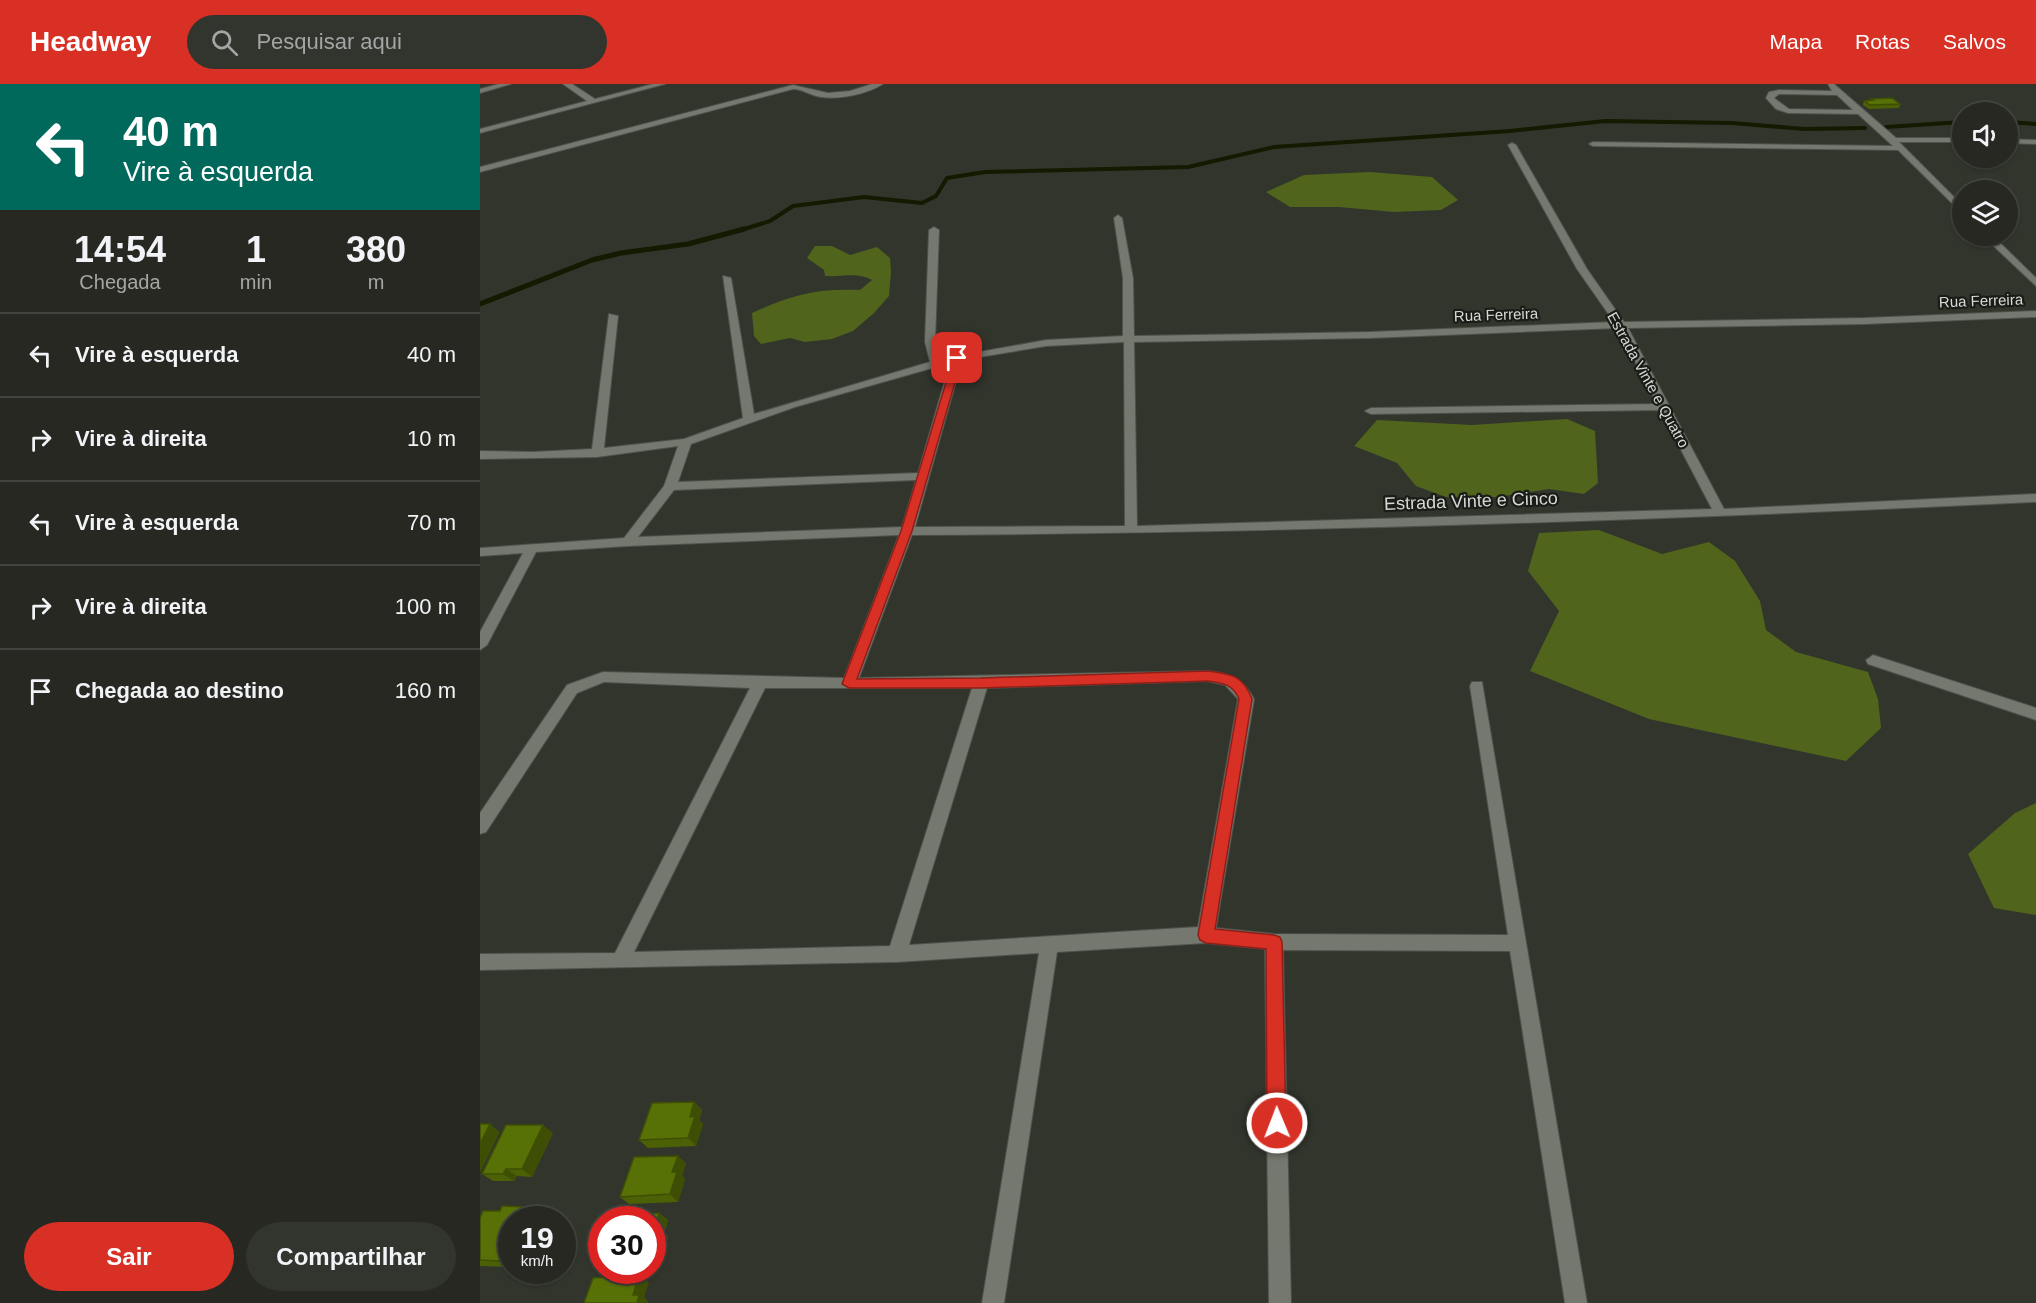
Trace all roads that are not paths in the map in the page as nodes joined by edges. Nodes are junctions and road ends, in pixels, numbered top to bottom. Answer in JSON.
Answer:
{"nodes":[{"id":1,"x":507,"y":84,"type":"edge"},
{"id":2,"x":567,"y":84,"type":"edge"},
{"id":3,"x":661,"y":84,"type":"edge"},
{"id":4,"x":879,"y":84,"type":"edge"},
{"id":5,"x":1777,"y":84,"type":"edge"},
{"id":6,"x":1829,"y":84,"type":"edge"},
{"id":7,"x":480,"y":91,"type":"edge"},
{"id":8,"x":1790,"y":92,"type":"junction"},
{"id":9,"x":1838,"y":93,"type":"junction"},
{"id":10,"x":594,"y":102,"type":"junction"},
{"id":11,"x":1858,"y":112,"type":"junction"},
{"id":12,"x":480,"y":131,"type":"edge"},
{"id":13,"x":1952,"y":141,"type":"edge"},
{"id":14,"x":2018,"y":141,"type":"edge"},
{"id":15,"x":2036,"y":142,"type":"edge"},
{"id":16,"x":1593,"y":144,"type":"dead end"},
{"id":17,"x":1896,"y":144,"type":"junction"},
{"id":18,"x":1512,"y":145,"type":"dead end"},
{"id":19,"x":480,"y":170,"type":"edge"},
{"id":20,"x":1952,"y":200,"type":"edge"},
{"id":21,"x":1118,"y":218,"type":"dead end"},
{"id":22,"x":934,"y":230,"type":"dead end"},
{"id":23,"x":1998,"y":246,"type":"edge"},
{"id":24,"x":726,"y":278,"type":"dead end"},
{"id":25,"x":2036,"y":283,"type":"edge"},
{"id":26,"x":2036,"y":314,"type":"edge"},
{"id":27,"x":613,"y":316,"type":"dead end"},
{"id":28,"x":1621,"y":325,"type":"junction"},
{"id":29,"x":1129,"y":339,"type":"junction"},
{"id":30,"x":957,"y":358,"type":"junction"},
{"id":31,"x":936,"y":363,"type":"junction"},
{"id":32,"x":1664,"y":407,"type":"junction"},
{"id":33,"x":1371,"y":411,"type":"dead end"},
{"id":34,"x":748,"y":420,"type":"junction"},
{"id":35,"x":686,"y":442,"type":"junction"},
{"id":36,"x":597,"y":453,"type":"junction"},
{"id":37,"x":480,"y":454,"type":"edge"},
{"id":38,"x":923,"y":476,"type":"junction"},
{"id":39,"x":670,"y":486,"type":"junction"},
{"id":40,"x":2036,"y":498,"type":"edge"},
{"id":41,"x":1720,"y":513,"type":"junction"},
{"id":42,"x":907,"y":531,"type":"junction"},
{"id":43,"x":1131,"y":531,"type":"junction"},
{"id":44,"x":628,"y":542,"type":"junction"},
{"id":45,"x":531,"y":550,"type":"junction"},
{"id":46,"x":480,"y":552,"type":"edge"},
{"id":47,"x":480,"y":645,"type":"edge"},
{"id":48,"x":1873,"y":660,"type":"dead end"},
{"id":49,"x":760,"y":683,"type":"junction"},
{"id":50,"x":981,"y":683,"type":"junction"},
{"id":51,"x":849,"y":684,"type":"junction"},
{"id":52,"x":1477,"y":686,"type":"dead end"},
{"id":53,"x":2036,"y":714,"type":"edge"},
{"id":54,"x":480,"y":827,"type":"edge"},
{"id":55,"x":1206,"y":935,"type":"junction"},
{"id":56,"x":1274,"y":942,"type":"junction"},
{"id":57,"x":1517,"y":943,"type":"junction"},
{"id":58,"x":1049,"y":945,"type":"junction"},
{"id":59,"x":897,"y":954,"type":"junction"},
{"id":60,"x":620,"y":961,"type":"junction"},
{"id":61,"x":480,"y":962,"type":"edge"},
{"id":62,"x":993,"y":1303,"type":"edge"},
{"id":63,"x":1280,"y":1303,"type":"edge"},
{"id":64,"x":1576,"y":1303,"type":"edge"}],
"edges":[{"from":1,"to":7,"type":"street"},
{"from":2,"to":10,"type":"street"},
{"from":3,"to":10,"type":"street"},
{"from":4,"to":19,"type":"street"},
{"from":5,"to":8,"type":"street"},
{"from":6,"to":9,"type":"street"},
{"from":8,"to":9,"type":"street"},
{"from":8,"to":11,"type":"street"},
{"from":9,"to":11,"type":"street"},
{"from":10,"to":12,"type":"street"},
{"from":11,"to":17,"type":"street"},
{"from":13,"to":17,"type":"street"},
{"from":14,"to":15,"type":"street"},
{"from":16,"to":17,"type":"street"},
{"from":17,"to":20,"type":"street"},
{"from":18,"to":28,"type":"street","name":"Estrada Vinte e Quatro"},
{"from":21,"to":29,"type":"street"},
{"from":22,"to":31,"type":"street"},
{"from":23,"to":25,"type":"street"},
{"from":24,"to":34,"type":"street"},
{"from":26,"to":28,"type":"street","name":"Rua Ferreira"},
{"from":27,"to":36,"type":"street"},
{"from":28,"to":29,"type":"street","name":"Rua Ferreira"},
{"from":28,"to":32,"type":"street","name":"Estrada Vinte e Quatro"},
{"from":29,"to":30,"type":"street","name":"Rua Ferreira"},
{"from":29,"to":43,"type":"street"},
{"from":30,"to":31,"type":"street","name":"Rua Ferreira"},
{"from":30,"to":38,"type":"street"},
{"from":31,"to":34,"type":"street","name":"Rua Ferreira"},
{"from":32,"to":33,"type":"street"},
{"from":32,"to":41,"type":"street","name":"Estrada Vinte e Quatro"},
{"from":34,"to":35,"type":"street","name":"Rua Ferreira"},
{"from":35,"to":36,"type":"street","name":"Rua Ferreira"},
{"from":35,"to":39,"type":"street"},
{"from":36,"to":37,"type":"street","name":"Rua Ferreira"},
{"from":38,"to":39,"type":"street"},
{"from":38,"to":42,"type":"street"},
{"from":39,"to":44,"type":"street"},
{"from":40,"to":41,"type":"street","name":"Estrada Vinte e Cinco"},
{"from":41,"to":43,"type":"street","name":"Estrada Vinte e Cinco"},
{"from":42,"to":43,"type":"street","name":"Estrada Vinte e Cinco"},
{"from":42,"to":44,"type":"street","name":"Estrada Vinte e Cinco"},
{"from":42,"to":51,"type":"street"},
{"from":44,"to":45,"type":"street","name":"Estrada Vinte e Cinco"},
{"from":45,"to":46,"type":"street","name":"Estrada Vinte e Cinco"},
{"from":45,"to":47,"type":"street"},
{"from":48,"to":53,"type":"street"},
{"from":49,"to":51,"type":"street"},
{"from":49,"to":54,"type":"street"},
{"from":49,"to":60,"type":"street"},
{"from":50,"to":51,"type":"street"},
{"from":50,"to":55,"type":"street"},
{"from":50,"to":59,"type":"street"},
{"from":52,"to":57,"type":"street"},
{"from":55,"to":56,"type":"street"},
{"from":55,"to":58,"type":"street"},
{"from":56,"to":57,"type":"street"},
{"from":56,"to":63,"type":"street"},
{"from":57,"to":64,"type":"street"},
{"from":58,"to":59,"type":"street"},
{"from":58,"to":62,"type":"street"},
{"from":59,"to":60,"type":"street"},
{"from":60,"to":61,"type":"street"}]}
